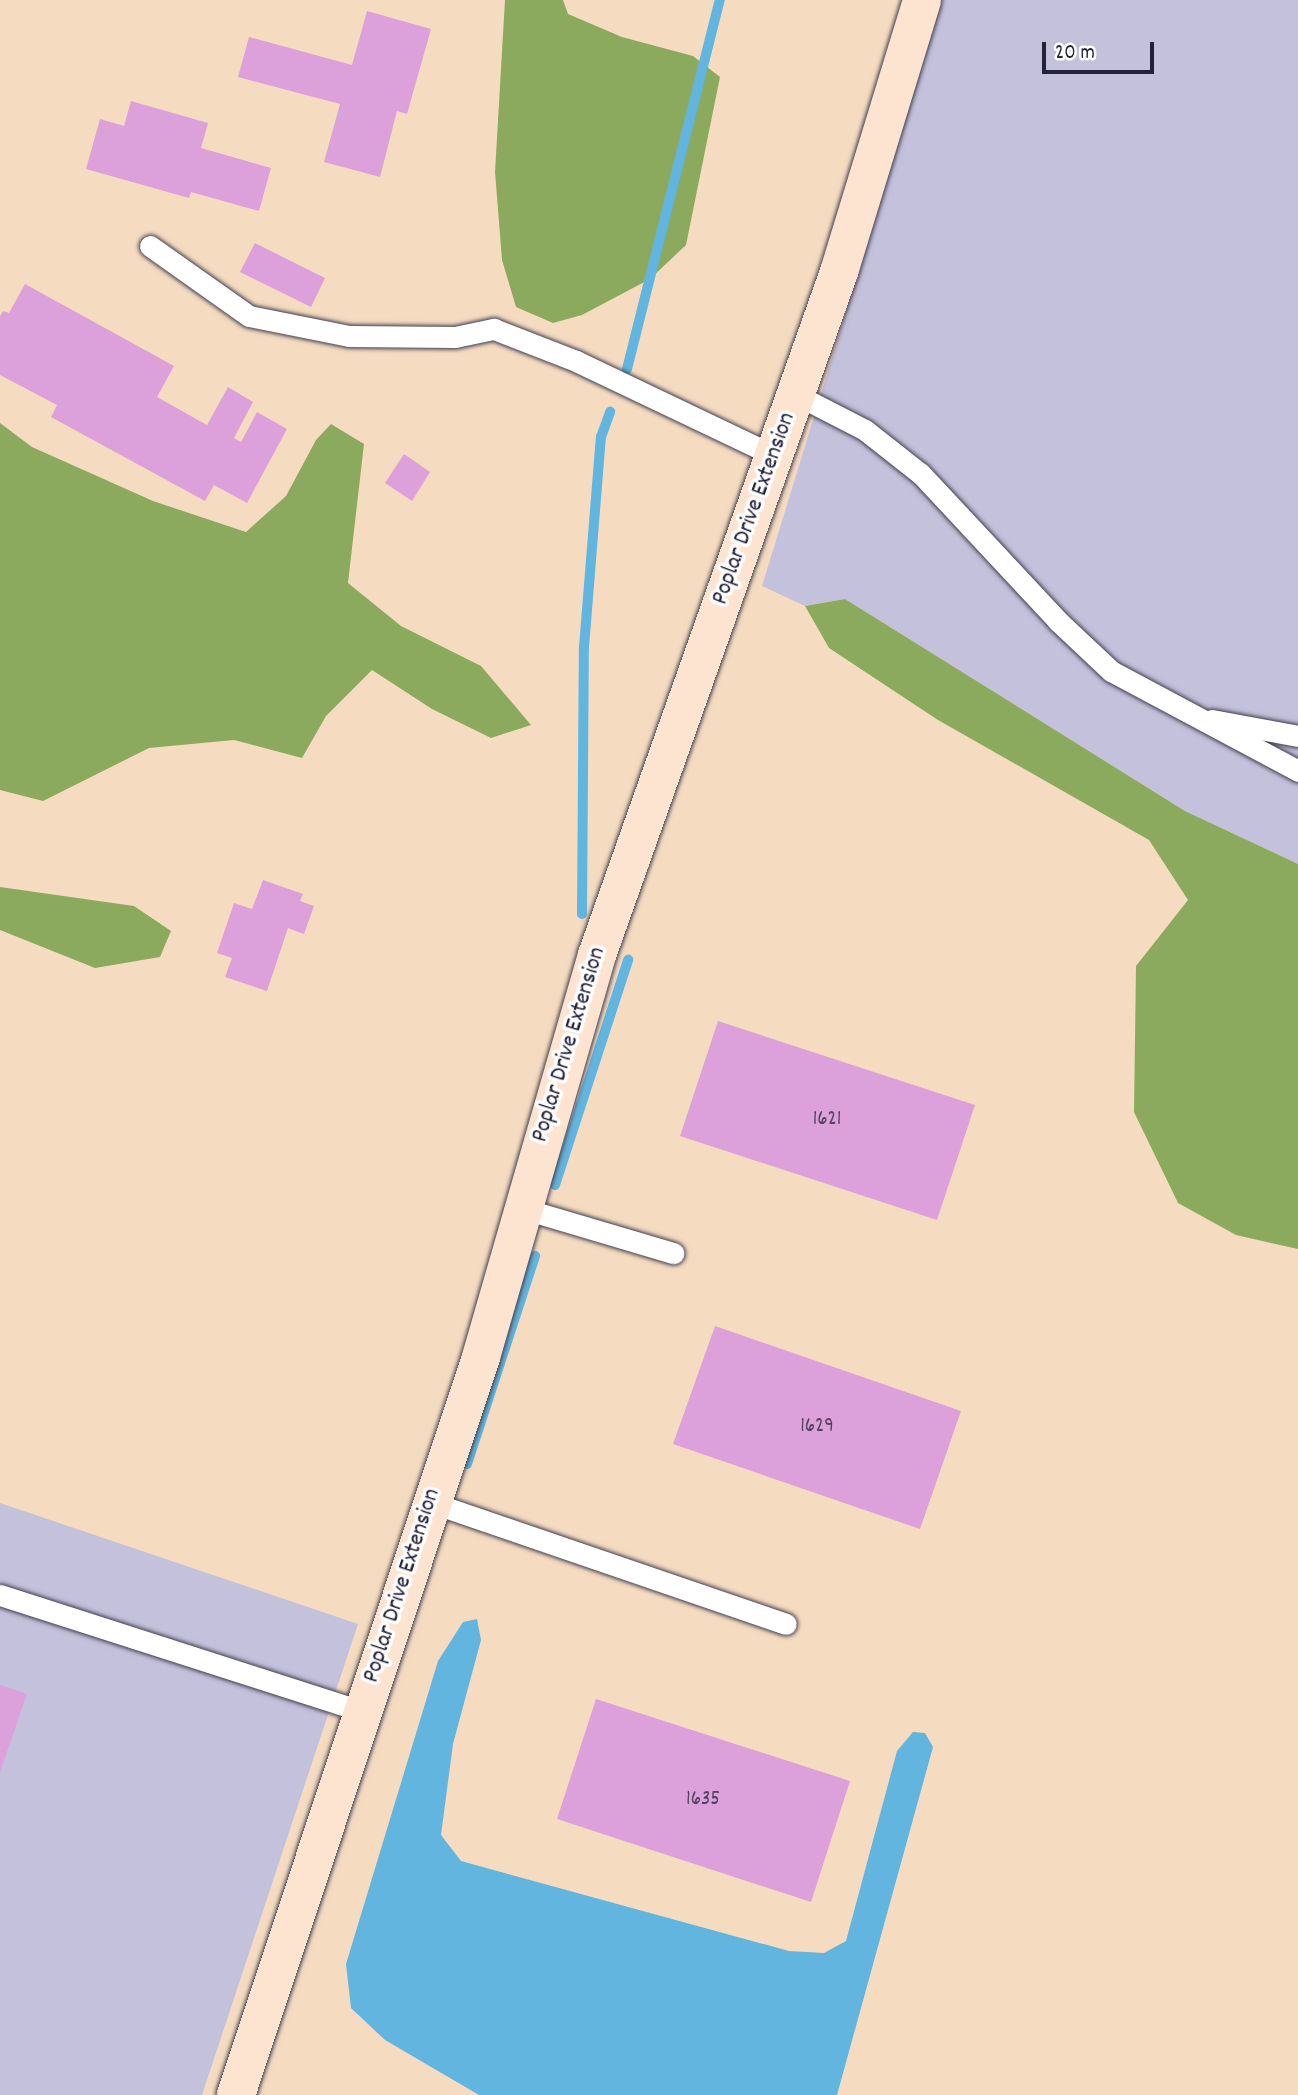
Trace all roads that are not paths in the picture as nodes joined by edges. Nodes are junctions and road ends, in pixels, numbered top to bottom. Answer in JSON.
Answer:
{"nodes":[{"id":1,"x":922,"y":0,"type":"edge"},
{"id":2,"x":150,"y":246,"type":"dead end"},
{"id":3,"x":797,"y":395,"type":"junction"},
{"id":4,"x":775,"y":456,"type":"junction"},
{"id":5,"x":1186,"y":715,"type":"junction"},
{"id":6,"x":1298,"y":736,"type":"edge"},
{"id":7,"x":1298,"y":771,"type":"edge"},
{"id":8,"x":521,"y":1208,"type":"junction"},
{"id":9,"x":673,"y":1253,"type":"dead end"},
{"id":10,"x":430,"y":1502,"type":"junction"},
{"id":11,"x":0,"y":1595,"type":"edge"},
{"id":12,"x":786,"y":1624,"type":"dead end"},
{"id":13,"x":362,"y":1711,"type":"junction"},
{"id":14,"x":236,"y":2095,"type":"edge"}],
"edges":[{"from":1,"to":3,"type":"street","name":"Poplar Drive Extension"},
{"from":2,"to":4,"type":"lane"},
{"from":3,"to":4,"type":"street","name":"Poplar Drive Extension"},
{"from":3,"to":5,"type":"lane"},
{"from":4,"to":8,"type":"street","name":"Poplar Drive Extension"},
{"from":5,"to":6,"type":"lane"},
{"from":5,"to":7,"type":"lane"},
{"from":8,"to":9,"type":"lane"},
{"from":8,"to":10,"type":"street","name":"Poplar Drive Extension"},
{"from":10,"to":12,"type":"lane"},
{"from":10,"to":13,"type":"street","name":"Poplar Drive Extension"},
{"from":11,"to":13,"type":"lane"},
{"from":13,"to":14,"type":"street","name":"Poplar Drive Extension"}]}
